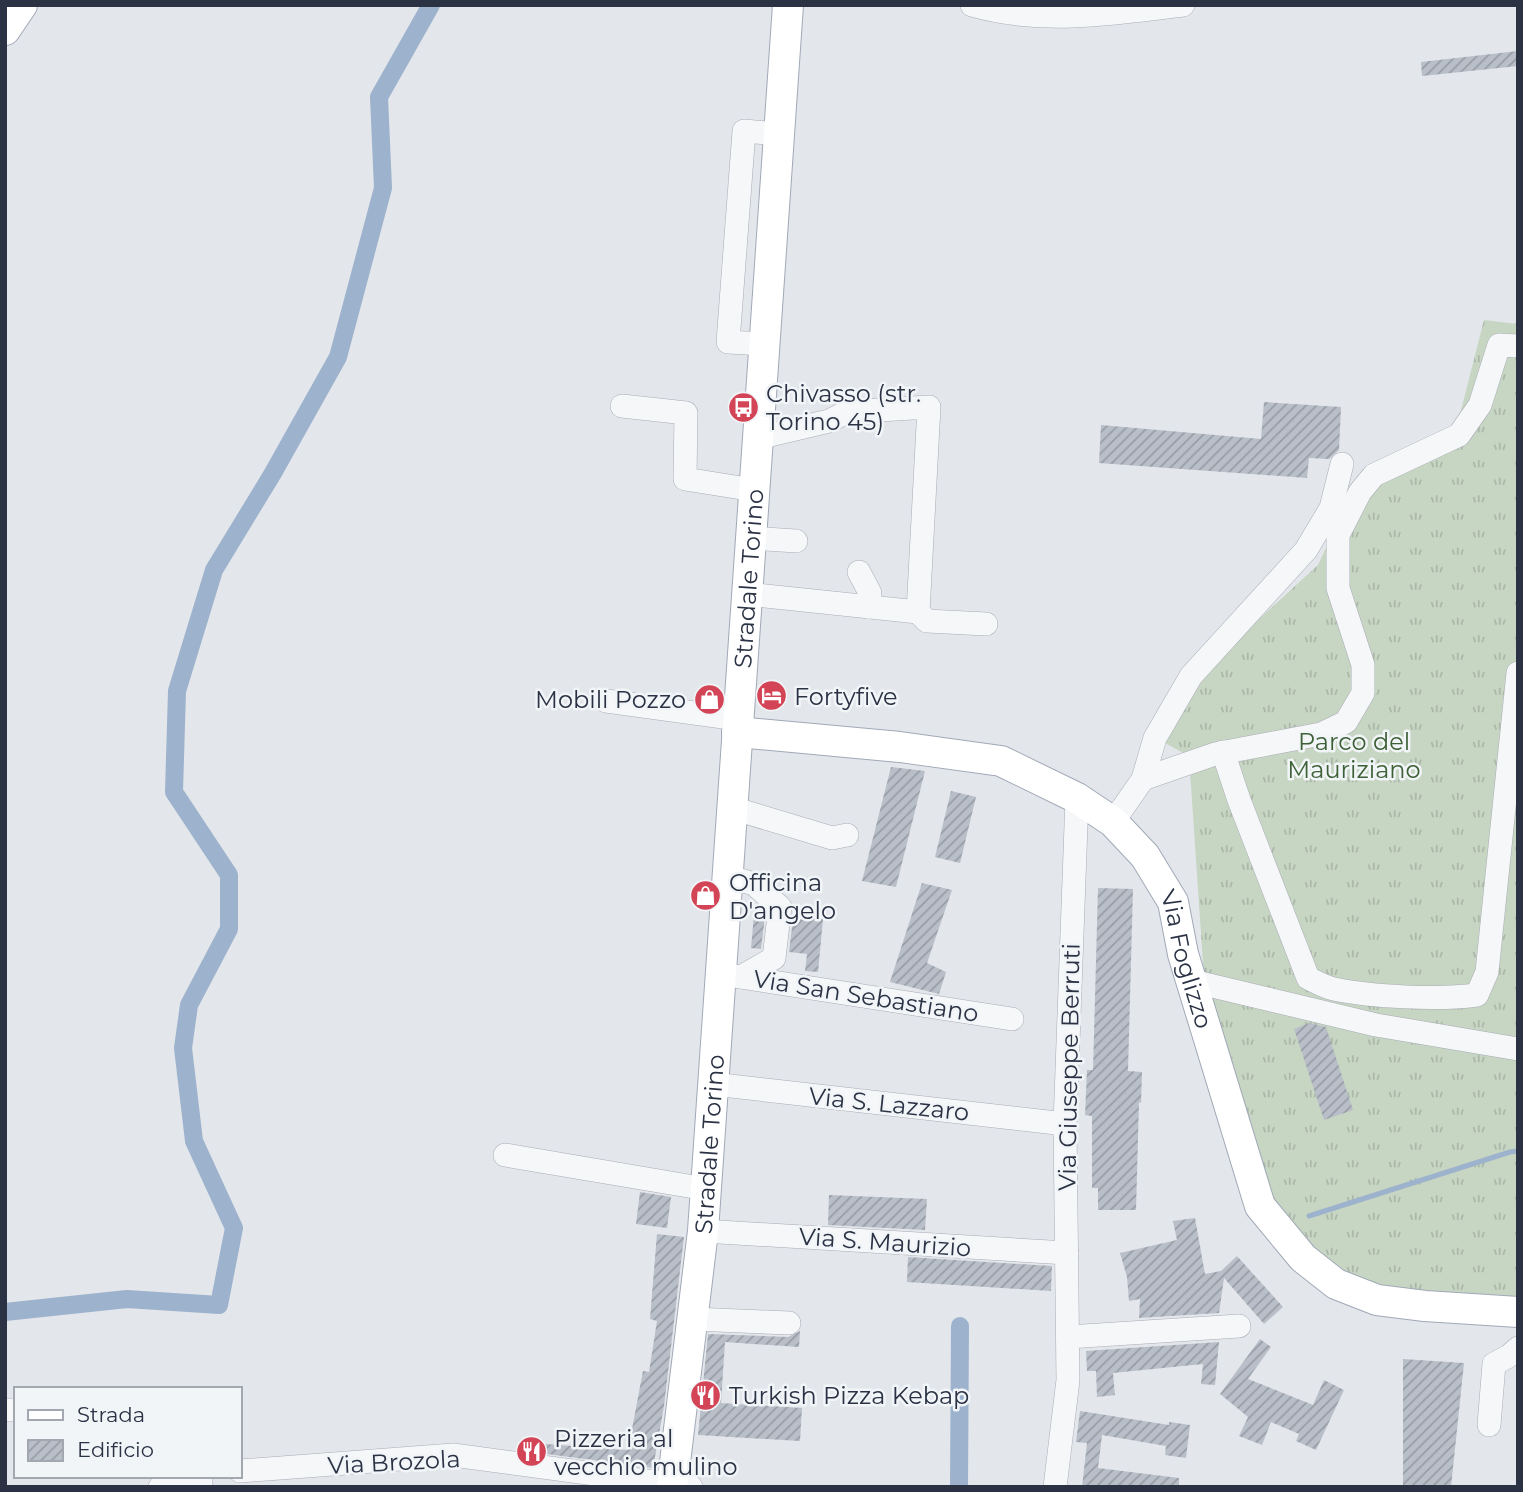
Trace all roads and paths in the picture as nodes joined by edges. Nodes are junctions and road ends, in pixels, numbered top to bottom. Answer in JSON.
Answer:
{"nodes":[{"id":1,"x":22,"y":5,"type":"edge"},
{"id":2,"x":788,"y":5,"type":"edge"},
{"id":3,"x":972,"y":5,"type":"edge"},
{"id":4,"x":1183,"y":5,"type":"edge"},
{"id":5,"x":5,"y":30,"type":"edge"},
{"id":6,"x":1518,"y":346,"type":"edge"},
{"id":7,"x":622,"y":405,"type":"dead end"},
{"id":8,"x":757,"y":438,"type":"junction"},
{"id":9,"x":1342,"y":464,"type":"dead end"},
{"id":10,"x":754,"y":490,"type":"junction"},
{"id":11,"x":751,"y":538,"type":"junction"},
{"id":12,"x":796,"y":541,"type":"dead end"},
{"id":13,"x":859,"y":572,"type":"dead end"},
{"id":14,"x":747,"y":594,"type":"junction"},
{"id":15,"x":868,"y":607,"type":"junction"},
{"id":16,"x":918,"y":612,"type":"junction"},
{"id":17,"x":986,"y":624,"type":"dead end"},
{"id":18,"x":1518,"y":673,"type":"edge"},
{"id":19,"x":606,"y":701,"type":"dead end"},
{"id":20,"x":738,"y":726,"type":"junction"},
{"id":21,"x":1223,"y":752,"type":"junction"},
{"id":22,"x":1143,"y":779,"type":"junction"},
{"id":23,"x":1077,"y":798,"type":"junction"},
{"id":24,"x":732,"y":808,"type":"junction"},
{"id":25,"x":1113,"y":822,"type":"junction"},
{"id":26,"x":847,"y":835,"type":"dead end"},
{"id":27,"x":727,"y":876,"type":"junction"},
{"id":28,"x":731,"y":976,"type":"junction"},
{"id":29,"x":1192,"y":981,"type":"junction"},
{"id":30,"x":1012,"y":1019,"type":"dead end"},
{"id":31,"x":1518,"y":1049,"type":"edge"},
{"id":32,"x":713,"y":1084,"type":"junction"},
{"id":33,"x":1065,"y":1124,"type":"junction"},
{"id":34,"x":505,"y":1155,"type":"dead end"},
{"id":35,"x":706,"y":1189,"type":"junction"},
{"id":36,"x":703,"y":1231,"type":"junction"},
{"id":37,"x":1067,"y":1253,"type":"junction"},
{"id":38,"x":1514,"y":1312,"type":"edge"},
{"id":39,"x":693,"y":1319,"type":"junction"},
{"id":40,"x":789,"y":1323,"type":"dead end"},
{"id":41,"x":1239,"y":1326,"type":"dead end"},
{"id":42,"x":1068,"y":1337,"type":"junction"},
{"id":43,"x":1518,"y":1348,"type":"edge"},
{"id":44,"x":1489,"y":1425,"type":"dead end"},
{"id":45,"x":242,"y":1471,"type":"edge"},
{"id":46,"x":201,"y":1482,"type":"edge"},
{"id":47,"x":679,"y":1486,"type":"edge"},
{"id":48,"x":160,"y":1487,"type":"edge"},
{"id":49,"x":1055,"y":1487,"type":"edge"}],
"edges":[{"from":1,"to":5,"type":"main road"},
{"from":2,"to":8,"type":"main road","name":"Stradale Torino"},
{"from":3,"to":4,"type":"street"},
{"from":6,"to":21,"type":"street"},
{"from":7,"to":10,"type":"street"},
{"from":8,"to":10,"type":"main road","name":"Stradale Torino"},
{"from":8,"to":16,"type":"street"},
{"from":9,"to":22,"type":"street"},
{"from":10,"to":11,"type":"main road","name":"Stradale Torino"},
{"from":11,"to":12,"type":"street"},
{"from":11,"to":14,"type":"main road","name":"Stradale Torino"},
{"from":13,"to":15,"type":"street"},
{"from":14,"to":15,"type":"street"},
{"from":14,"to":20,"type":"main road","name":"Stradale Torino"},
{"from":15,"to":16,"type":"street"},
{"from":16,"to":17,"type":"street"},
{"from":18,"to":21,"type":"street"},
{"from":19,"to":20,"type":"street"},
{"from":20,"to":23,"type":"main road","name":"Via Foglizzo"},
{"from":20,"to":24,"type":"main road","name":"Stradale Torino"},
{"from":21,"to":22,"type":"street"},
{"from":22,"to":25,"type":"street"},
{"from":23,"to":25,"type":"main road","name":"Via Foglizzo"},
{"from":23,"to":33,"type":"street","name":"Via Giuseppe Berruti"},
{"from":24,"to":26,"type":"street"},
{"from":24,"to":27,"type":"main road","name":"Stradale Torino"},
{"from":25,"to":29,"type":"main road","name":"Via Foglizzo"},
{"from":27,"to":28,"type":"main road","name":"Stradale Torino"},
{"from":27,"to":28,"type":"street"},
{"from":28,"to":30,"type":"street","name":"Via San Sebastiano"},
{"from":28,"to":32,"type":"main road","name":"Stradale Torino"},
{"from":29,"to":31,"type":"street"},
{"from":29,"to":38,"type":"main road","name":"Via Foglizzo"},
{"from":32,"to":33,"type":"street","name":"Via S. Lazzaro"},
{"from":32,"to":35,"type":"main road","name":"Stradale Torino"},
{"from":33,"to":37,"type":"street","name":"Via Giuseppe Berruti"},
{"from":34,"to":35,"type":"street"},
{"from":35,"to":36,"type":"main road","name":"Stradale Torino"},
{"from":36,"to":37,"type":"street","name":"Via S. Maurizio"},
{"from":36,"to":39,"type":"main road","name":"Stradale Torino"},
{"from":37,"to":42,"type":"street","name":"Via Giuseppe Berruti"},
{"from":39,"to":40,"type":"street"},
{"from":39,"to":47,"type":"main road","name":"Stradale Torino"},
{"from":41,"to":42,"type":"street"},
{"from":42,"to":49,"type":"street","name":"Via Giuseppe Berruti"},
{"from":43,"to":44,"type":"street"},
{"from":45,"to":47,"type":"street","name":"Via Brozola"},
{"from":46,"to":48,"type":"street"}]}
